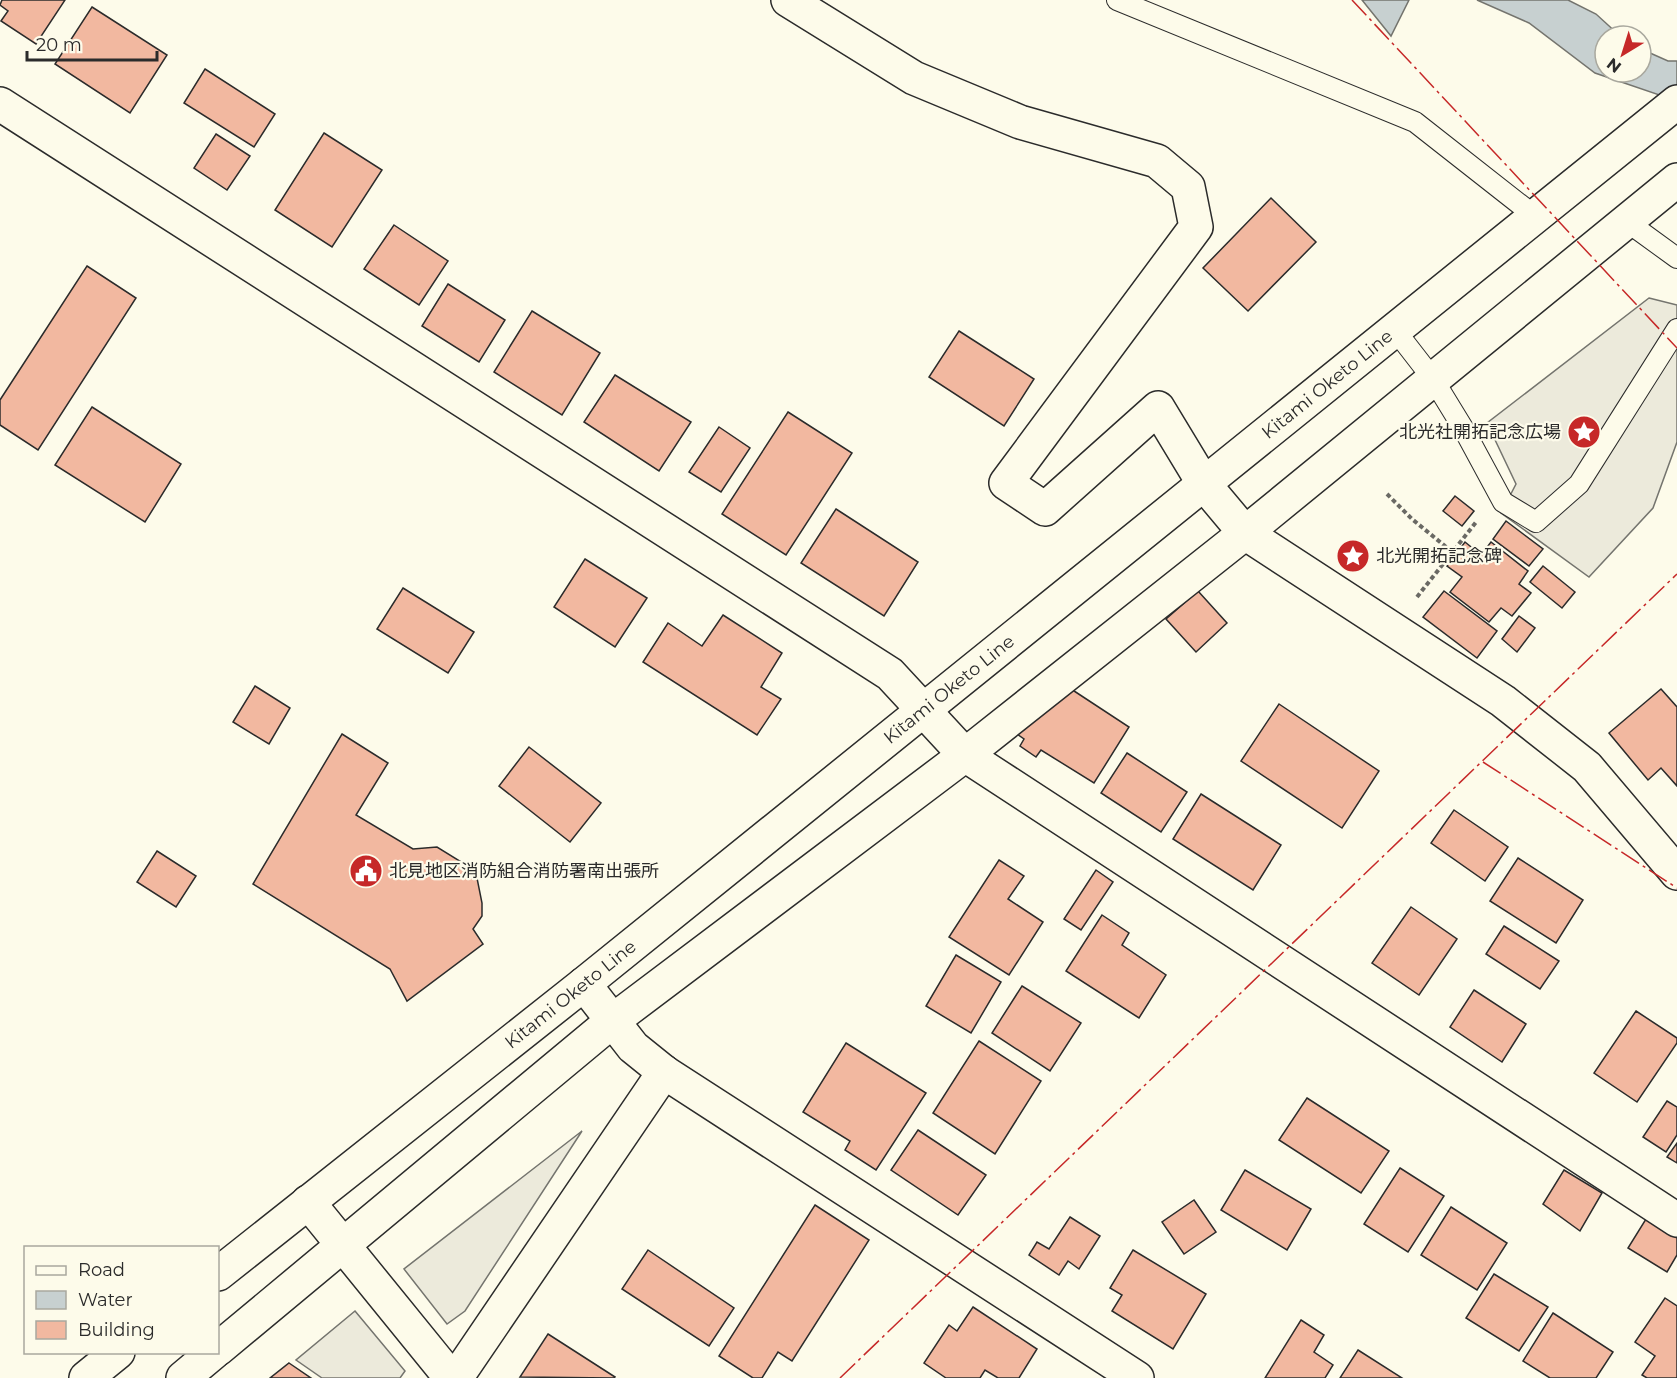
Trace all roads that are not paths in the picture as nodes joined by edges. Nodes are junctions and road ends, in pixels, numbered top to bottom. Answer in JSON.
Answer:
{"nodes":[{"id":1,"x":788,"y":0,"type":"edge"},
{"id":2,"x":1117,"y":0,"type":"edge"},
{"id":3,"x":1677,"y":102,"type":"edge"},
{"id":4,"x":0,"y":104,"type":"edge"},
{"id":5,"x":1677,"y":180,"type":"edge"},
{"id":6,"x":1634,"y":214,"type":"junction"},
{"id":7,"x":1536,"y":217,"type":"junction"},
{"id":8,"x":1677,"y":258,"type":"edge"},
{"id":9,"x":1677,"y":329,"type":"edge"},
{"id":10,"x":1395,"y":330,"type":"junction"},
{"id":11,"x":1433,"y":379,"type":"junction"},
{"id":12,"x":1204,"y":484,"type":"junction"},
{"id":13,"x":1245,"y":533,"type":"junction"},
{"id":14,"x":924,"y":711,"type":"junction"},
{"id":15,"x":965,"y":755,"type":"junction"},
{"id":16,"x":1673,"y":860,"type":"edge"},
{"id":17,"x":584,"y":984,"type":"junction"},
{"id":18,"x":611,"y":1022,"type":"junction"},
{"id":19,"x":664,"y":1072,"type":"junction"},
{"id":20,"x":308,"y":1202,"type":"junction"},
{"id":21,"x":1677,"y":1220,"type":"edge"},
{"id":22,"x":342,"y":1245,"type":"junction"},
{"id":23,"x":219,"y":1273,"type":"edge"},
{"id":24,"x":219,"y":1348,"type":"edge"},
{"id":25,"x":117,"y":1354,"type":"edge"},
{"id":26,"x":213,"y":1354,"type":"edge"},
{"id":27,"x":86,"y":1378,"type":"edge"},
{"id":28,"x":183,"y":1378,"type":"edge"},
{"id":29,"x":451,"y":1378,"type":"edge"},
{"id":30,"x":456,"y":1378,"type":"edge"},
{"id":31,"x":1137,"y":1378,"type":"edge"}],
"edges":[{"from":1,"to":12,"type":"street"},
{"from":2,"to":7,"type":"lane"},
{"from":3,"to":7,"type":"street","name":"Kitami Oketo Line"},
{"from":4,"to":14,"type":"street"},
{"from":5,"to":6,"type":"street"},
{"from":6,"to":8,"type":"lane"},
{"from":6,"to":11,"type":"street"},
{"from":7,"to":10,"type":"street","name":"Kitami Oketo Line"},
{"from":9,"to":11,"type":"lane"},
{"from":10,"to":11,"type":"lane"},
{"from":10,"to":12,"type":"street","name":"Kitami Oketo Line"},
{"from":11,"to":13,"type":"street"},
{"from":12,"to":13,"type":"street"},
{"from":12,"to":14,"type":"street","name":"Kitami Oketo Line"},
{"from":13,"to":15,"type":"street"},
{"from":13,"to":16,"type":"street"},
{"from":14,"to":15,"type":"street"},
{"from":14,"to":17,"type":"street","name":"Kitami Oketo Line"},
{"from":15,"to":18,"type":"street"},
{"from":15,"to":21,"type":"street"},
{"from":17,"to":18,"type":"street"},
{"from":17,"to":20,"type":"street","name":"Kitami Oketo Line"},
{"from":18,"to":19,"type":"street"},
{"from":18,"to":22,"type":"street"},
{"from":19,"to":30,"type":"street"},
{"from":19,"to":31,"type":"street"},
{"from":20,"to":22,"type":"street"},
{"from":20,"to":23,"type":"street","name":"Kitami Oketo Line"},
{"from":22,"to":24,"type":"street"},
{"from":22,"to":29,"type":"street"},
{"from":25,"to":27,"type":"street"},
{"from":26,"to":28,"type":"street"}]}
